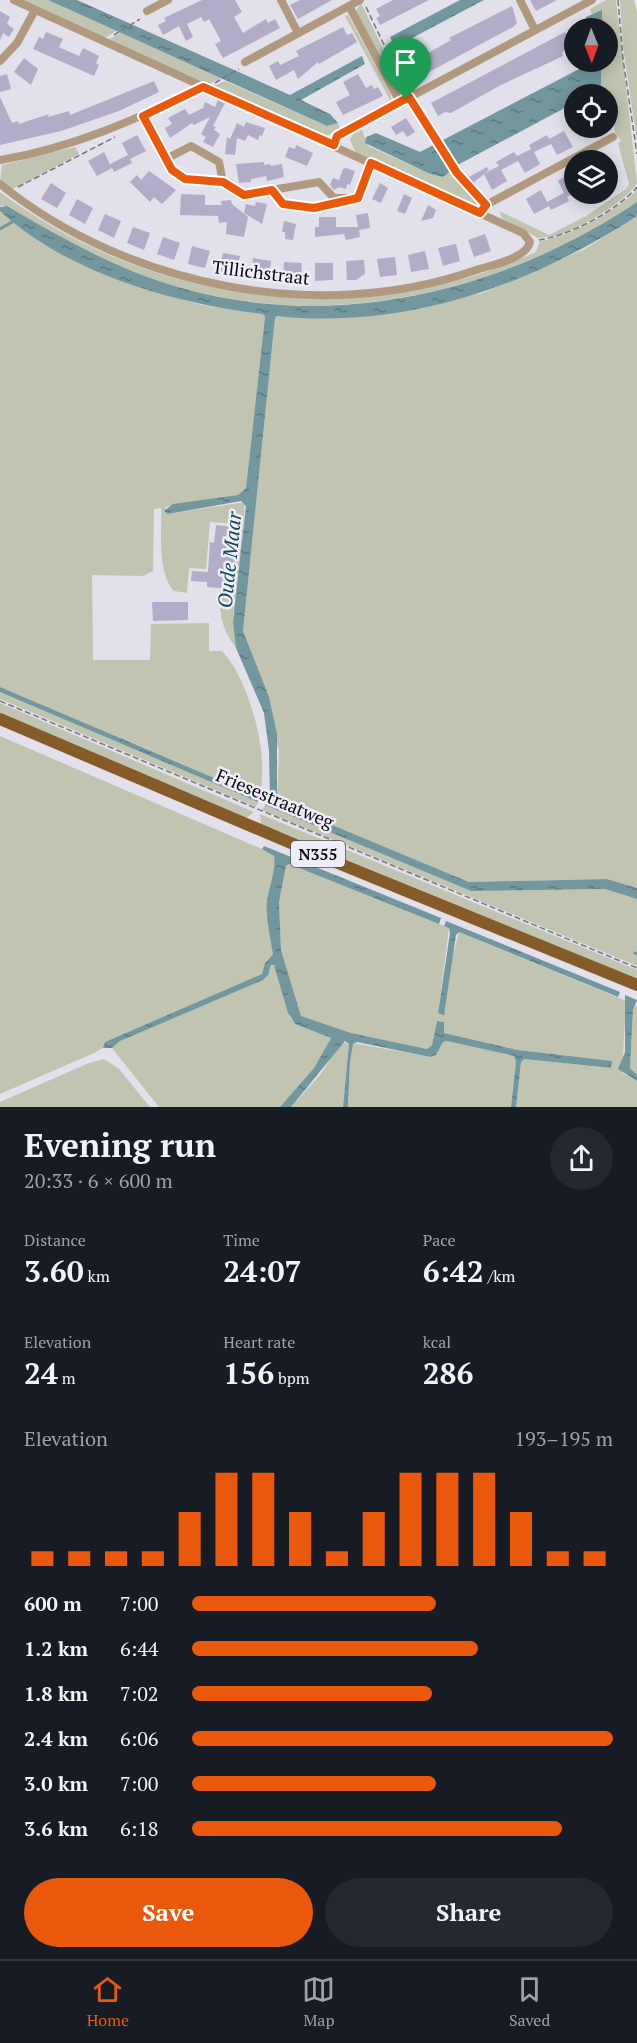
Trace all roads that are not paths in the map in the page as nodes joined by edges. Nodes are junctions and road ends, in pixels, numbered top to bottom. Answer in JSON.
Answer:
{"nodes":[{"id":1,"x":14,"y":0,"type":"edge"},
{"id":2,"x":168,"y":0,"type":"edge"},
{"id":3,"x":281,"y":0,"type":"edge"},
{"id":4,"x":361,"y":0,"type":"edge"},
{"id":5,"x":520,"y":0,"type":"edge"},
{"id":6,"x":592,"y":0,"type":"edge"},
{"id":7,"x":349,"y":6,"type":"junction"},
{"id":8,"x":35,"y":10,"type":"junction"},
{"id":9,"x":147,"y":11,"type":"dead end"},
{"id":10,"x":535,"y":30,"type":"junction"},
{"id":11,"x":298,"y":33,"type":"junction"},
{"id":12,"x":0,"y":50,"type":"edge"},
{"id":13,"x":12,"y":50,"type":"junction"},
{"id":14,"x":0,"y":61,"type":"edge"},
{"id":15,"x":244,"y":62,"type":"dead end"},
{"id":16,"x":203,"y":87,"type":"junction"},
{"id":17,"x":400,"y":102,"type":"junction"},
{"id":18,"x":143,"y":116,"type":"junction"},
{"id":19,"x":611,"y":138,"type":"edge"},
{"id":20,"x":334,"y":145,"type":"junction"},
{"id":21,"x":166,"y":159,"type":"junction"},
{"id":22,"x":0,"y":160,"type":"edge"},
{"id":23,"x":371,"y":163,"type":"junction"},
{"id":24,"x":0,"y":184,"type":"edge"},
{"id":25,"x":358,"y":198,"type":"junction"},
{"id":26,"x":480,"y":213,"type":"junction"},
{"id":27,"x":0,"y":719,"type":"edge"},
{"id":28,"x":637,"y":985,"type":"edge"}],
"edges":[{"from":1,"to":8,"type":"street"},
{"from":2,"to":9,"type":"street"},
{"from":3,"to":11,"type":"street"},
{"from":4,"to":7,"type":"street"},
{"from":5,"to":10,"type":"street"},
{"from":6,"to":10,"type":"street"},
{"from":7,"to":11,"type":"street"},
{"from":7,"to":17,"type":"street"},
{"from":8,"to":13,"type":"street"},
{"from":8,"to":16,"type":"street"},
{"from":10,"to":17,"type":"street"},
{"from":11,"to":15,"type":"street"},
{"from":12,"to":13,"type":"street"},
{"from":13,"to":14,"type":"street"},
{"from":16,"to":18,"type":"street"},
{"from":16,"to":20,"type":"street"},
{"from":17,"to":20,"type":"street"},
{"from":18,"to":21,"type":"street"},
{"from":18,"to":22,"type":"street"},
{"from":19,"to":26,"type":"street"},
{"from":20,"to":23,"type":"street"},
{"from":21,"to":21,"type":"street"},
{"from":23,"to":25,"type":"street"},
{"from":23,"to":26,"type":"street"},
{"from":24,"to":26,"type":"street","name":"Tillichstraat"},
{"from":25,"to":25,"type":"street"},
{"from":27,"to":28,"type":"main road","name":"Friesestraatweg","number":"N355"}]}
